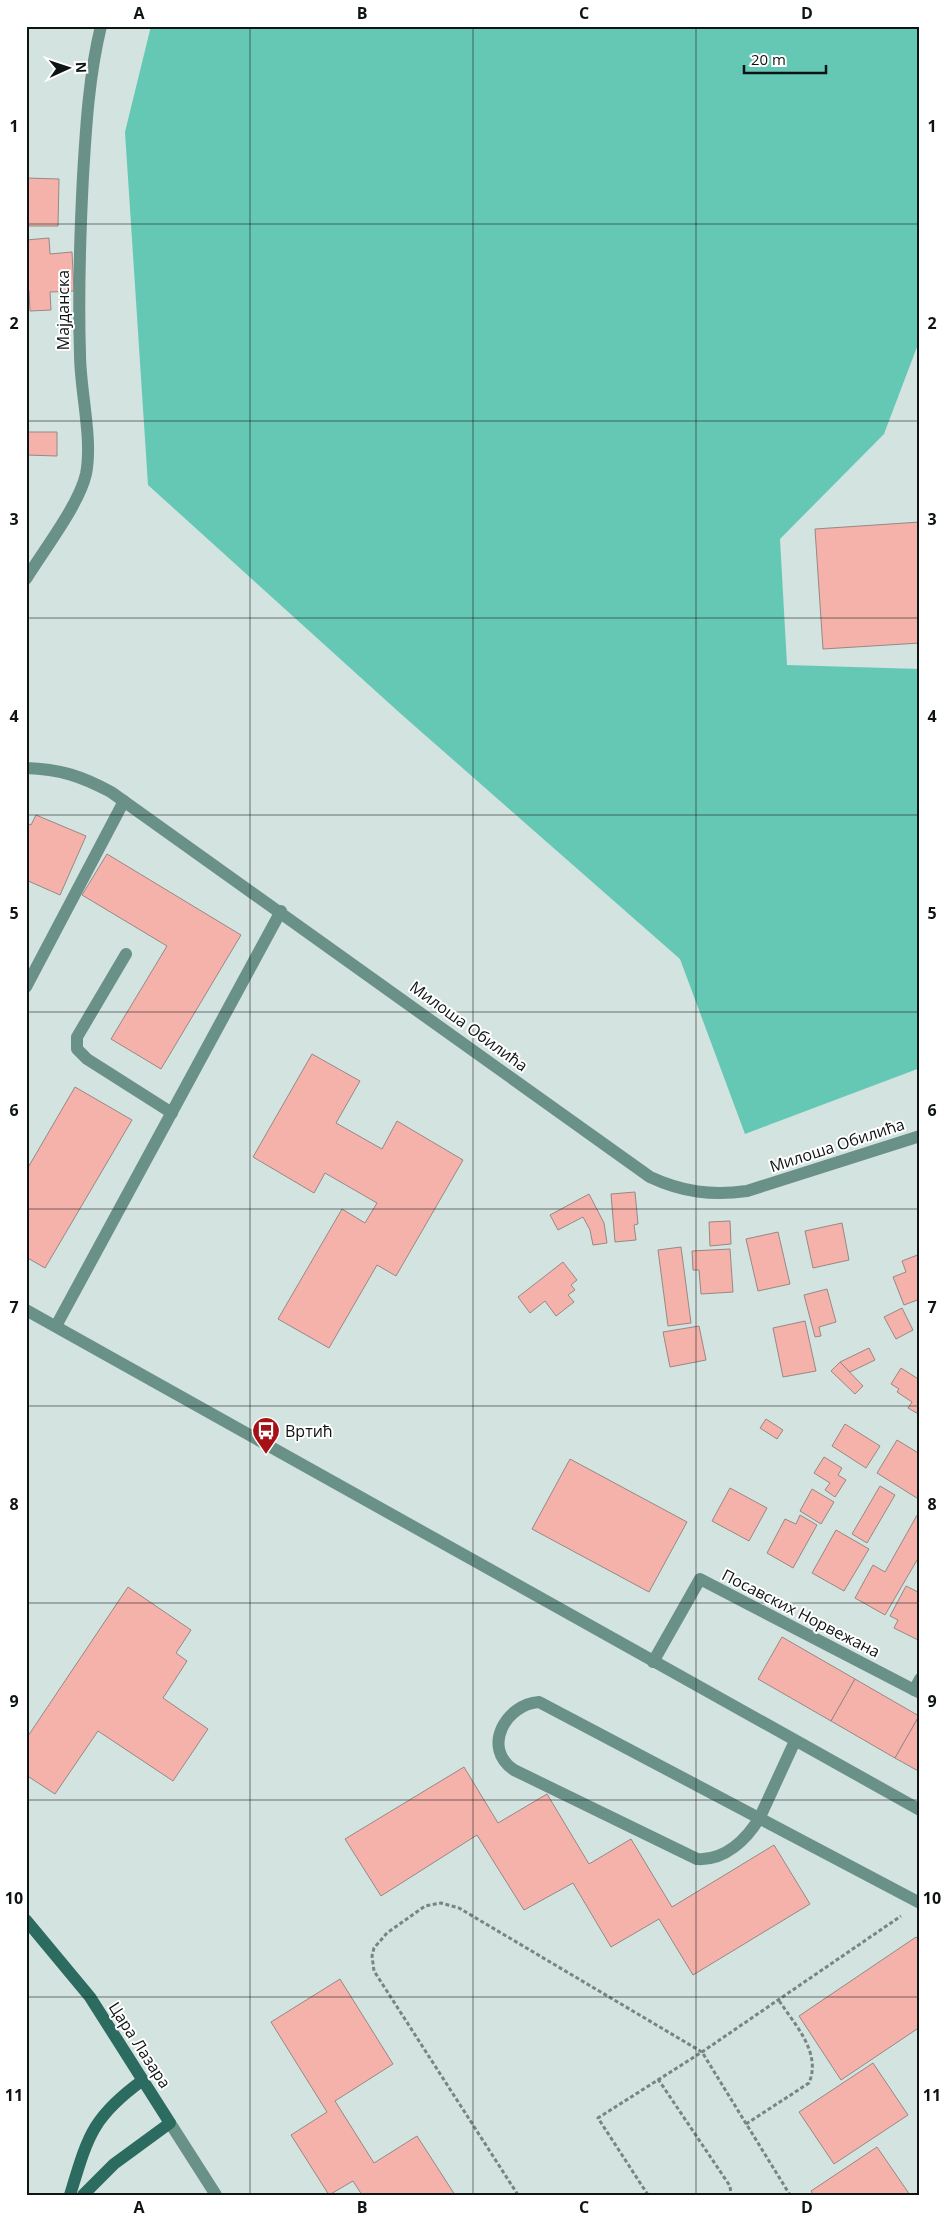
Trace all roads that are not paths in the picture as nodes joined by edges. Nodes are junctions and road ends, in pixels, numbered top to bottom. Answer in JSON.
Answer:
{"nodes":[{"id":1,"x":101,"y":26,"type":"edge"},
{"id":2,"x":26,"y":579,"type":"edge"},
{"id":3,"x":26,"y":768,"type":"edge"},
{"id":4,"x":124,"y":801,"type":"junction"},
{"id":5,"x":281,"y":911,"type":"junction"},
{"id":6,"x":126,"y":954,"type":"dead end"},
{"id":7,"x":26,"y":987,"type":"edge"},
{"id":8,"x":172,"y":1113,"type":"junction"},
{"id":9,"x":920,"y":1136,"type":"edge"},
{"id":10,"x":26,"y":1310,"type":"edge"},
{"id":11,"x":56,"y":1326,"type":"junction"},
{"id":12,"x":653,"y":1662,"type":"junction"},
{"id":13,"x":918,"y":1687,"type":"edge"},
{"id":14,"x":795,"y":1741,"type":"junction"},
{"id":15,"x":920,"y":1810,"type":"edge"},
{"id":16,"x":760,"y":1817,"type":"junction"},
{"id":17,"x":920,"y":1903,"type":"edge"},
{"id":18,"x":26,"y":1920,"type":"edge"},
{"id":19,"x":143,"y":2080,"type":"junction"},
{"id":20,"x":170,"y":2123,"type":"junction"},
{"id":21,"x":70,"y":2195,"type":"edge"},
{"id":22,"x":83,"y":2195,"type":"edge"},
{"id":23,"x":216,"y":2195,"type":"edge"}],
"edges":[{"from":1,"to":2,"type":"street","name":"Мајданска"},
{"from":3,"to":4,"type":"street","name":"Милоша Обилића"},
{"from":4,"to":5,"type":"street","name":"Милоша Обилића"},
{"from":4,"to":7,"type":"street"},
{"from":5,"to":8,"type":"street"},
{"from":5,"to":9,"type":"street","name":"Милоша Обилића"},
{"from":6,"to":8,"type":"street"},
{"from":8,"to":11,"type":"street"},
{"from":10,"to":11,"type":"street"},
{"from":11,"to":12,"type":"street"},
{"from":12,"to":13,"type":"street","name":"Посавских Норвежана"},
{"from":12,"to":14,"type":"street"},
{"from":14,"to":15,"type":"street"},
{"from":14,"to":16,"type":"street"},
{"from":16,"to":16,"type":"street"},
{"from":16,"to":17,"type":"street"},
{"from":18,"to":19,"type":"main road","name":"Цара Лазара"},
{"from":19,"to":20,"type":"main road","name":"Цара Лазара"},
{"from":19,"to":21,"type":"main road"},
{"from":20,"to":22,"type":"main road"},
{"from":20,"to":23,"type":"street","name":"Цара Лазара"}]}
